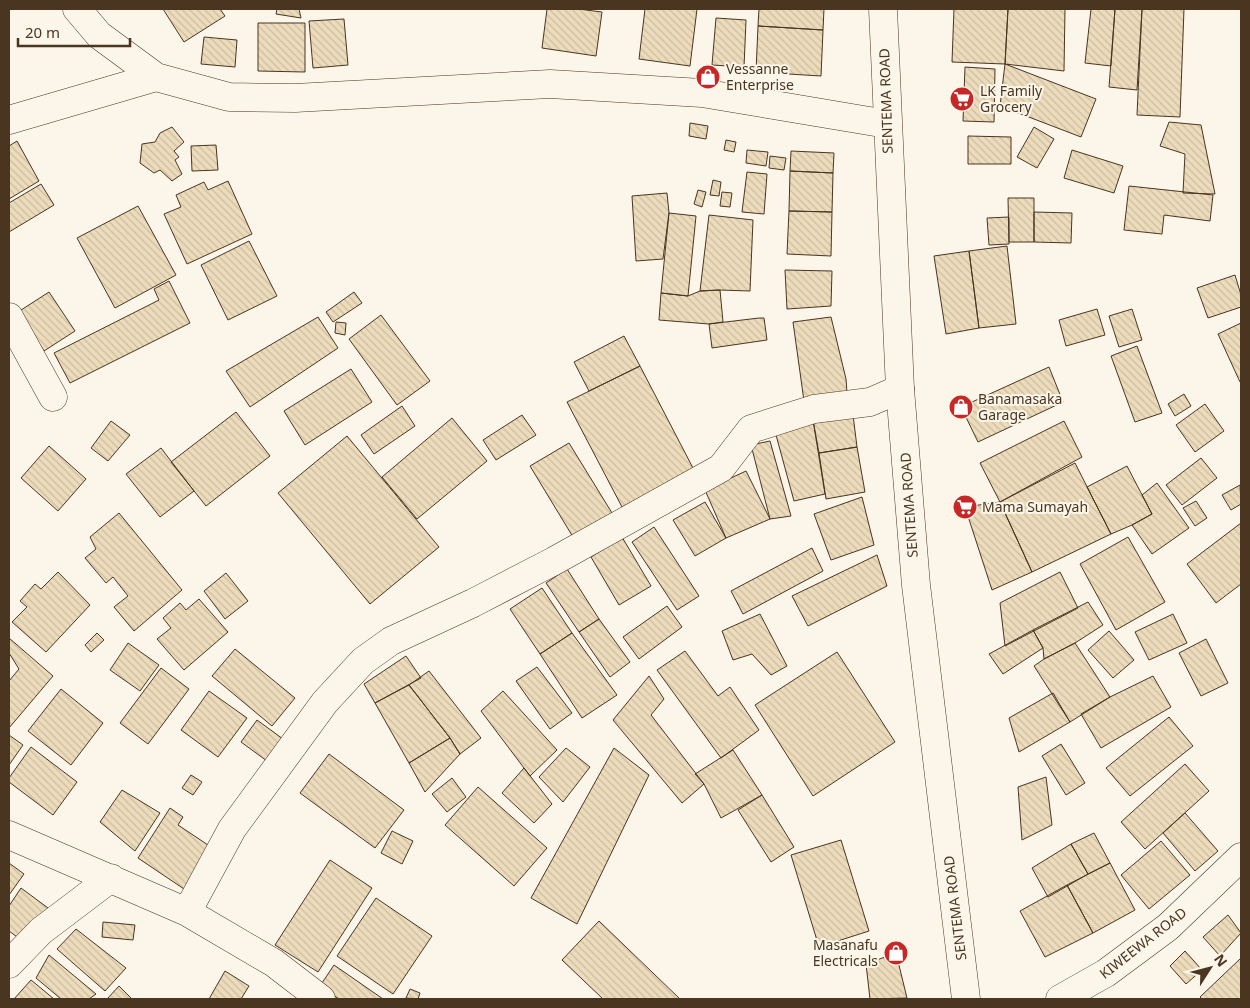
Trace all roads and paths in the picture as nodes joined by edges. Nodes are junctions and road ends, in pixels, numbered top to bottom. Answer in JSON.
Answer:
{"nodes":[{"id":1,"x":77,"y":9,"type":"edge"},
{"id":2,"x":883,"y":9,"type":"edge"},
{"id":3,"x":156,"y":77,"type":"junction"},
{"id":4,"x":9,"y":120,"type":"edge"},
{"id":5,"x":887,"y":124,"type":"junction"},
{"id":6,"x":9,"y":317,"type":"edge"},
{"id":7,"x":900,"y":389,"type":"junction"},
{"id":8,"x":53,"y":397,"type":"dead end"},
{"id":9,"x":9,"y":835,"type":"edge"},
{"id":10,"x":1241,"y":857,"type":"edge"},
{"id":11,"x":111,"y":878,"type":"junction"},
{"id":12,"x":187,"y":912,"type":"junction"},
{"id":13,"x":9,"y":964,"type":"edge"},
{"id":14,"x":321,"y":999,"type":"edge"},
{"id":15,"x":966,"y":999,"type":"edge"},
{"id":16,"x":1060,"y":999,"type":"edge"}],
"edges":[{"from":1,"to":3,"type":"street"},
{"from":2,"to":5,"type":"street","name":"SENTEMA ROAD"},
{"from":3,"to":4,"type":"street"},
{"from":3,"to":5,"type":"street"},
{"from":5,"to":7,"type":"street","name":"SENTEMA ROAD"},
{"from":6,"to":8,"type":"street"},
{"from":7,"to":12,"type":"street"},
{"from":7,"to":15,"type":"street","name":"SENTEMA ROAD"},
{"from":9,"to":11,"type":"street"},
{"from":10,"to":16,"type":"street","name":"KIWEEWA ROAD"},
{"from":11,"to":12,"type":"street"},
{"from":11,"to":13,"type":"street"},
{"from":12,"to":14,"type":"street"}]}
